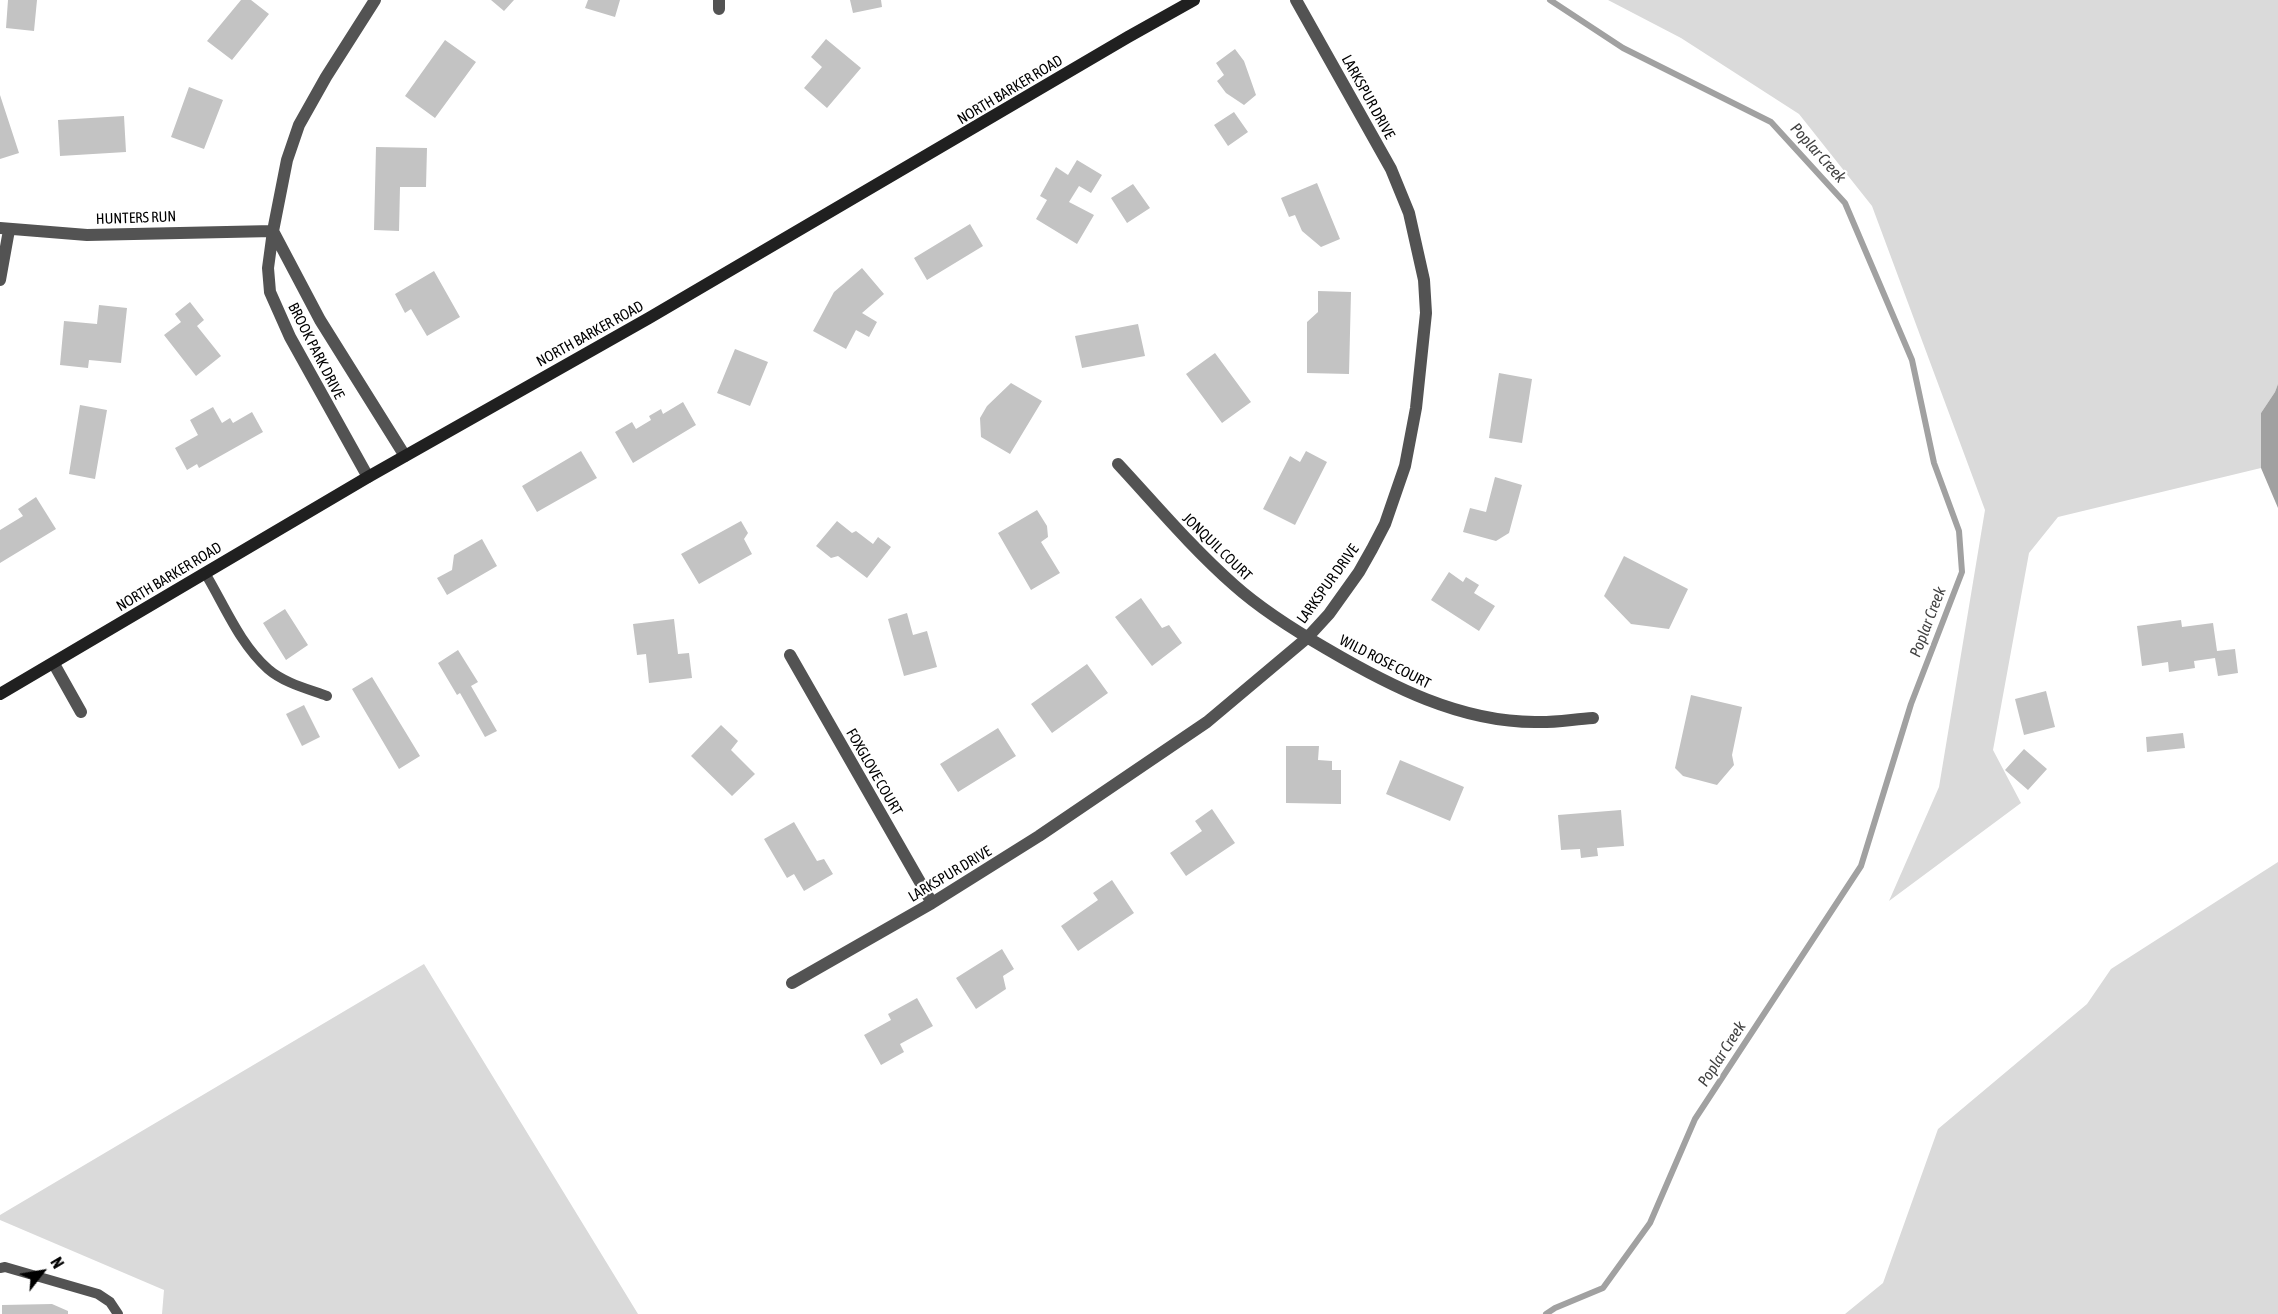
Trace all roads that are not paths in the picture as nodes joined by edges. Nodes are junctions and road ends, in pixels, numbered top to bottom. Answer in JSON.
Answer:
{"nodes":[{"id":1,"x":375,"y":0,"type":"edge"},
{"id":2,"x":1194,"y":0,"type":"edge"},
{"id":3,"x":1296,"y":0,"type":"edge"},
{"id":4,"x":4,"y":229,"type":"edge"},
{"id":5,"x":273,"y":231,"type":"junction"},
{"id":6,"x":0,"y":280,"type":"edge"},
{"id":7,"x":405,"y":456,"type":"junction"},
{"id":8,"x":1118,"y":464,"type":"dead end"},
{"id":9,"x":368,"y":477,"type":"junction"},
{"id":10,"x":205,"y":573,"type":"junction"},
{"id":11,"x":1307,"y":638,"type":"junction"},
{"id":12,"x":790,"y":655,"type":"dead end"},
{"id":13,"x":54,"y":664,"type":"junction"},
{"id":14,"x":0,"y":694,"type":"edge"},
{"id":15,"x":327,"y":696,"type":"dead end"},
{"id":16,"x":81,"y":712,"type":"dead end"},
{"id":17,"x":1593,"y":718,"type":"dead end"},
{"id":18,"x":932,"y":903,"type":"junction"},
{"id":19,"x":792,"y":983,"type":"dead end"},
{"id":20,"x":0,"y":1268,"type":"edge"},
{"id":21,"x":118,"y":1314,"type":"edge"}],
"edges":[{"from":1,"to":5,"type":"street","name":"BROOK PARK DRIVE"},
{"from":2,"to":7,"type":"main road","name":"NORTH BARKER ROAD"},
{"from":3,"to":11,"type":"street","name":"LARKSPUR DRIVE"},
{"from":4,"to":5,"type":"street","name":"HUNTERS RUN"},
{"from":4,"to":6,"type":"street"},
{"from":5,"to":7,"type":"street","name":"BROOK PARK DRIVE"},
{"from":5,"to":9,"type":"street","name":"BROOK PARK DRIVE"},
{"from":7,"to":9,"type":"main road","name":"NORTH BARKER ROAD"},
{"from":8,"to":11,"type":"street","name":"JONQUIL COURT"},
{"from":9,"to":10,"type":"main road","name":"NORTH BARKER ROAD"},
{"from":10,"to":13,"type":"main road","name":"NORTH BARKER ROAD"},
{"from":10,"to":15,"type":"lane"},
{"from":11,"to":17,"type":"street","name":"WILD ROSE COURT"},
{"from":11,"to":18,"type":"street","name":"LARKSPUR DRIVE"},
{"from":12,"to":18,"type":"street","name":"FOXGLOVE COURT"},
{"from":13,"to":14,"type":"main road","name":"NORTH BARKER ROAD"},
{"from":13,"to":16,"type":"street"},
{"from":18,"to":19,"type":"street","name":"LARKSPUR DRIVE"},
{"from":20,"to":21,"type":"lane"}]}
